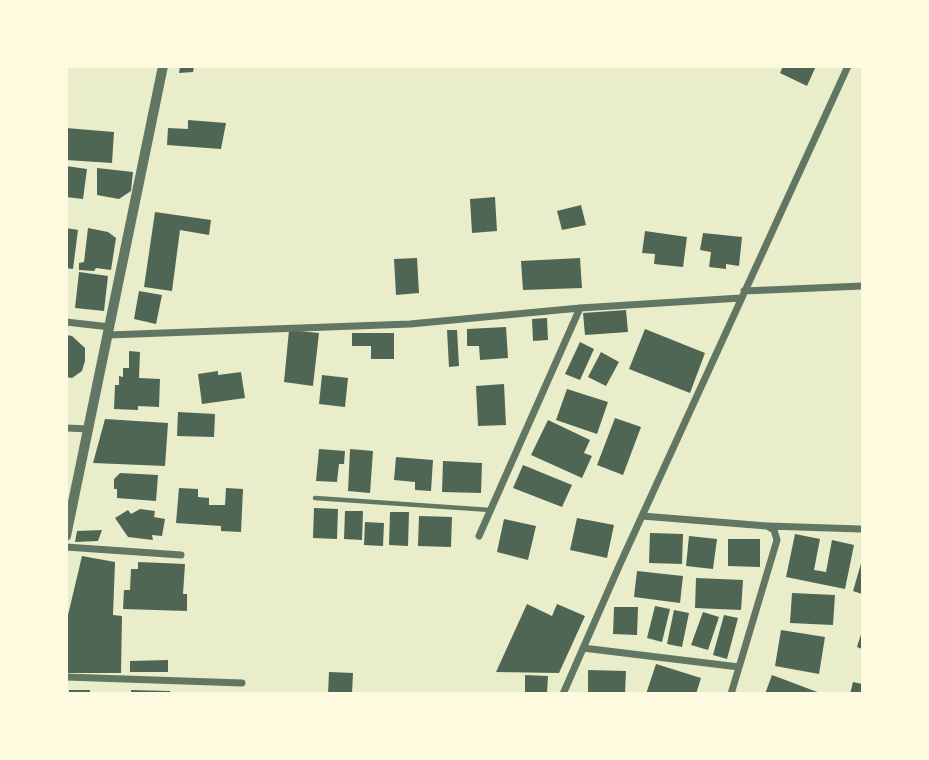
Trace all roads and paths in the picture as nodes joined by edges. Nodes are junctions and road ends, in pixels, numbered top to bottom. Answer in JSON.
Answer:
{"nodes":[{"id":1,"x":163,"y":66,"type":"edge"},
{"id":2,"x":848,"y":66,"type":"edge"},
{"id":3,"x":863,"y":286,"type":"edge"},
{"id":4,"x":743,"y":295,"type":"junction"},
{"id":5,"x":580,"y":308,"type":"junction"},
{"id":6,"x":66,"y":322,"type":"edge"},
{"id":7,"x":109,"y":331,"type":"junction"},
{"id":8,"x":66,"y":428,"type":"edge"},
{"id":9,"x":89,"y":429,"type":"junction"},
{"id":10,"x":315,"y":498,"type":"dead end"},
{"id":11,"x":490,"y":510,"type":"junction"},
{"id":12,"x":642,"y":516,"type":"junction"},
{"id":13,"x":767,"y":526,"type":"junction"},
{"id":14,"x":860,"y":529,"type":"dead end"},
{"id":15,"x":66,"y":536,"type":"edge"},
{"id":16,"x":479,"y":536,"type":"dead end"},
{"id":17,"x":66,"y":547,"type":"edge"},
{"id":18,"x":181,"y":555,"type":"dead end"},
{"id":19,"x":583,"y":648,"type":"junction"},
{"id":20,"x":739,"y":667,"type":"junction"},
{"id":21,"x":66,"y":677,"type":"edge"},
{"id":22,"x":242,"y":684,"type":"dead end"},
{"id":23,"x":563,"y":694,"type":"edge"},
{"id":24,"x":731,"y":694,"type":"edge"}],
"edges":[{"from":1,"to":7,"type":"street"},
{"from":2,"to":4,"type":"street"},
{"from":3,"to":4,"type":"street"},
{"from":4,"to":5,"type":"street"},
{"from":4,"to":12,"type":"street"},
{"from":5,"to":7,"type":"street"},
{"from":5,"to":11,"type":"street"},
{"from":6,"to":7,"type":"street"},
{"from":7,"to":9,"type":"street"},
{"from":8,"to":9,"type":"street"},
{"from":9,"to":15,"type":"street"},
{"from":10,"to":11,"type":"lane"},
{"from":11,"to":16,"type":"street"},
{"from":12,"to":13,"type":"street"},
{"from":12,"to":19,"type":"street"},
{"from":13,"to":14,"type":"street"},
{"from":13,"to":20,"type":"street"},
{"from":17,"to":18,"type":"street"},
{"from":19,"to":20,"type":"street"},
{"from":19,"to":23,"type":"street"},
{"from":20,"to":24,"type":"street"},
{"from":21,"to":22,"type":"street"}]}
